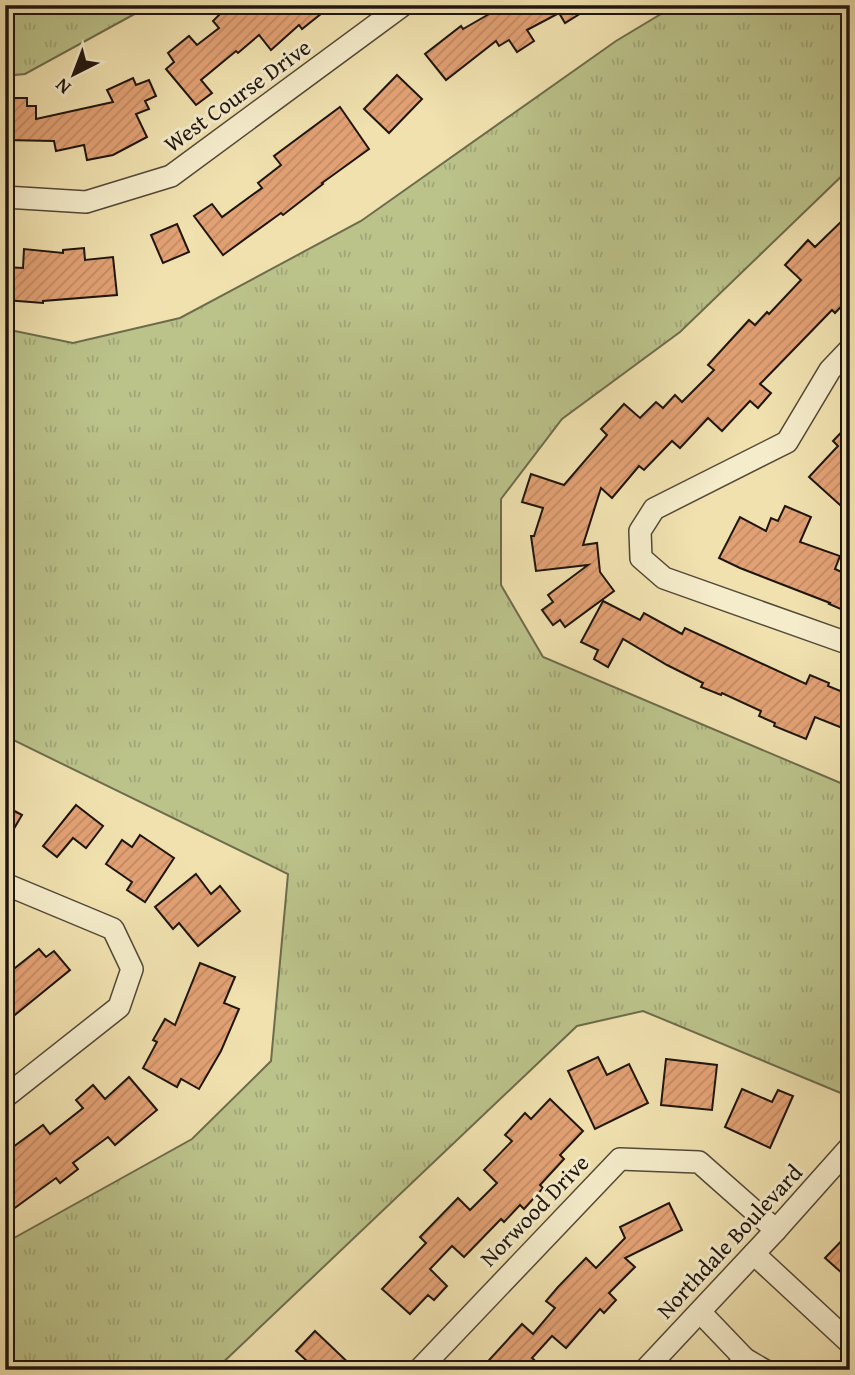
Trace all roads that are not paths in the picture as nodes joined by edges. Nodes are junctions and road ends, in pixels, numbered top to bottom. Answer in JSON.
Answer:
{"nodes":[{"id":1,"x":403,"y":5,"type":"edge"},
{"id":2,"x":5,"y":198,"type":"edge"},
{"id":3,"x":850,"y":349,"type":"edge"},
{"id":4,"x":850,"y":643,"type":"edge"},
{"id":5,"x":5,"y":884,"type":"edge"},
{"id":6,"x":5,"y":1097,"type":"edge"},
{"id":7,"x":846,"y":1159,"type":"edge"},
{"id":8,"x":776,"y":1230,"type":"junction"},
{"id":9,"x":754,"y":1254,"type":"junction"},
{"id":10,"x":700,"y":1312,"type":"junction"},
{"id":11,"x":850,"y":1343,"type":"edge"},
{"id":12,"x":740,"y":1364,"type":"edge"},
{"id":13,"x":419,"y":1370,"type":"edge"},
{"id":14,"x":645,"y":1370,"type":"edge"},
{"id":15,"x":764,"y":1370,"type":"edge"}],
"edges":[{"from":1,"to":2,"type":"street","name":"West Course Drive"},
{"from":3,"to":4,"type":"street"},
{"from":5,"to":6,"type":"street"},
{"from":7,"to":8,"type":"street","name":"Northdale Boulevard"},
{"from":8,"to":9,"type":"street","name":"Northdale Boulevard"},
{"from":8,"to":13,"type":"street","name":"Norwood Drive"},
{"from":9,"to":10,"type":"street","name":"Northdale Boulevard"},
{"from":9,"to":11,"type":"street"},
{"from":10,"to":12,"type":"street"},
{"from":10,"to":14,"type":"street","name":"Northdale Boulevard"},
{"from":12,"to":15,"type":"street"}]}
